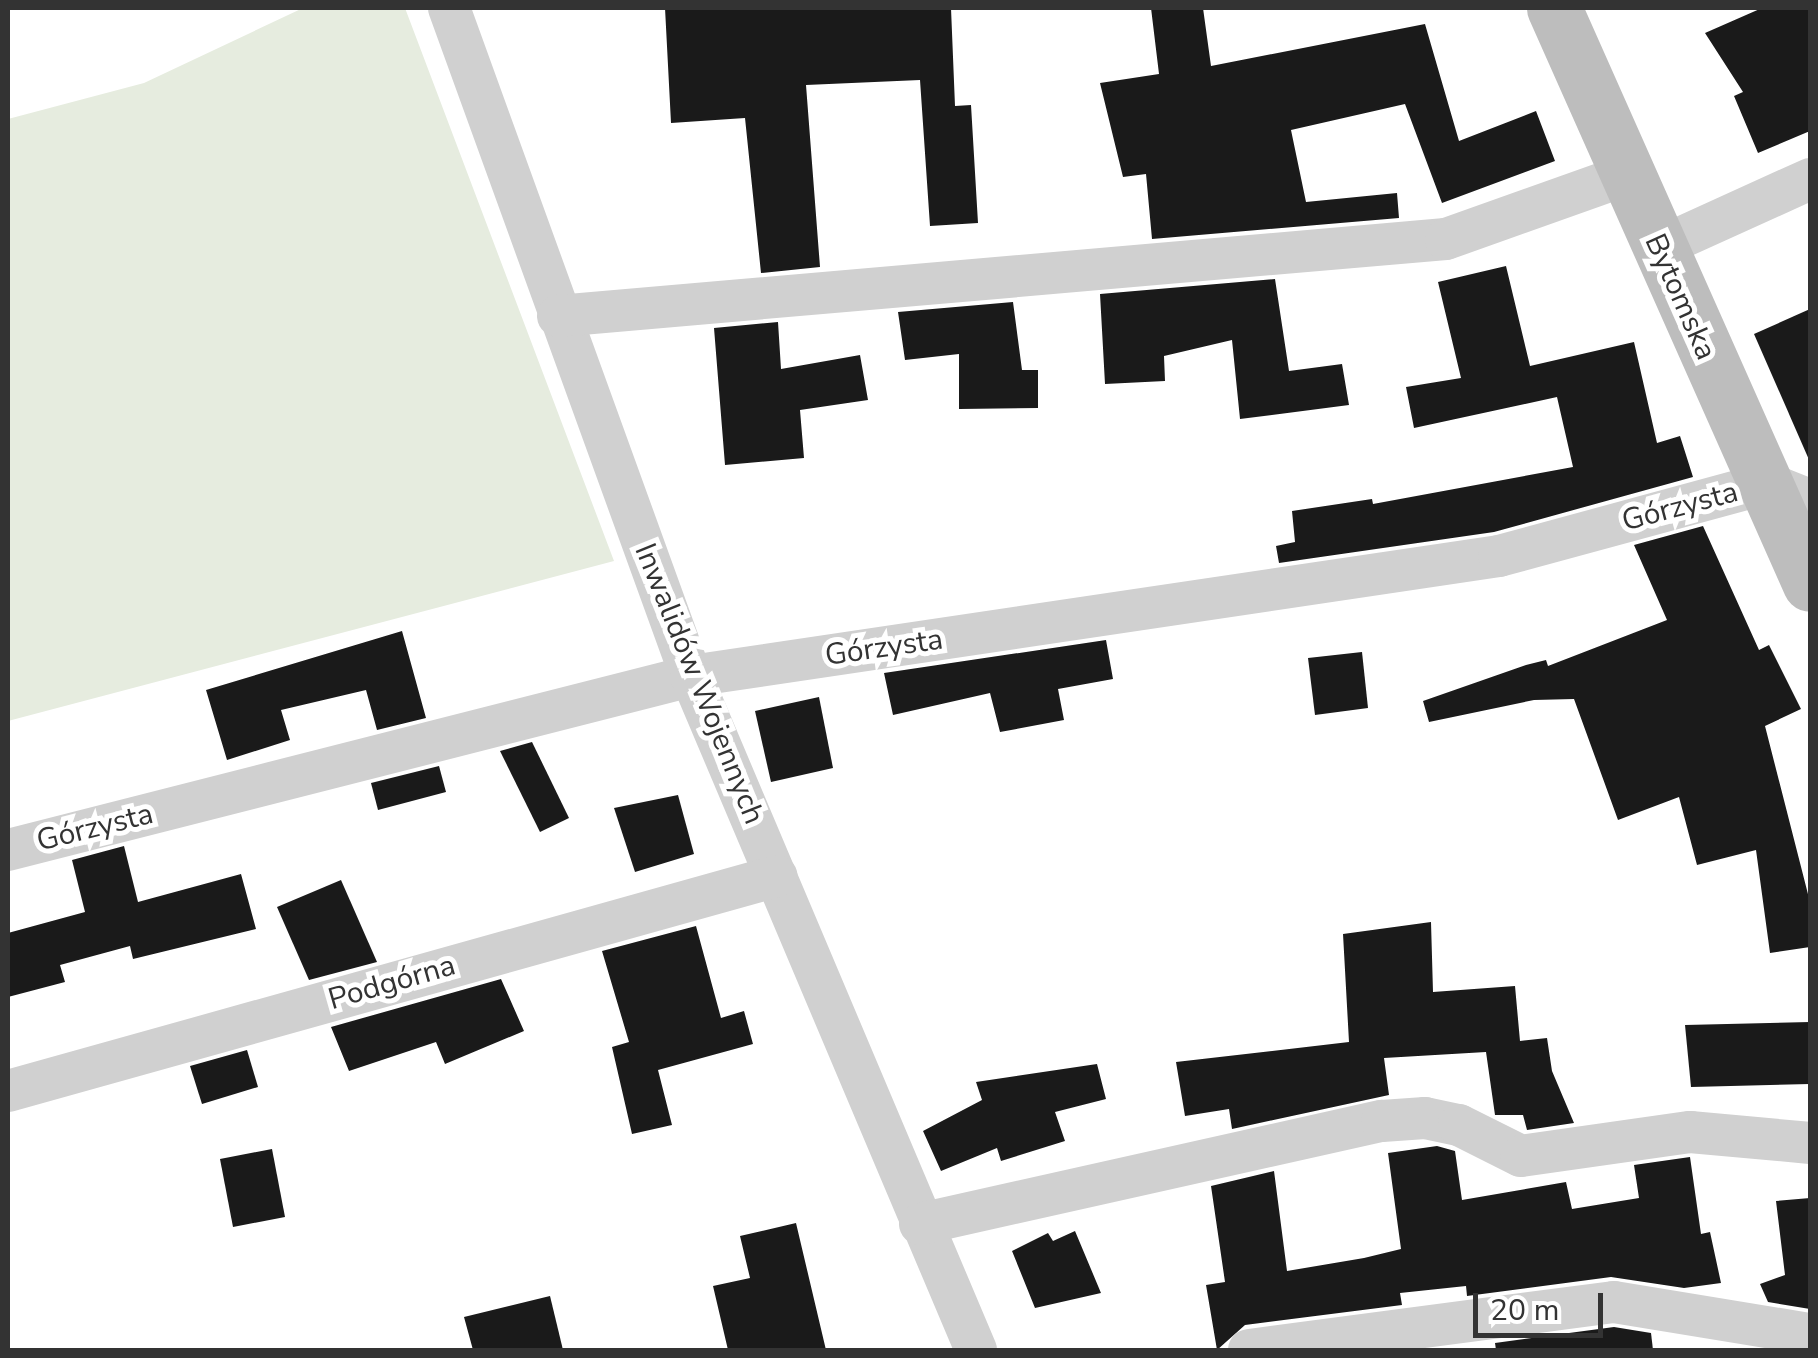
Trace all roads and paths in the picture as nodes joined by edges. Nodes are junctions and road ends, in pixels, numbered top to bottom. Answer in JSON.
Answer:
{"nodes":[{"id":1,"x":448,"y":8,"type":"edge"},
{"id":2,"x":1554,"y":8,"type":"edge"},
{"id":3,"x":1626,"y":175,"type":"junction"},
{"id":4,"x":1810,"y":179,"type":"edge"},
{"id":5,"x":1658,"y":248,"type":"junction"},
{"id":6,"x":558,"y":316,"type":"junction"},
{"id":7,"x":1789,"y":491,"type":"edge"},
{"id":8,"x":1810,"y":584,"type":"edge"},
{"id":9,"x":692,"y":676,"type":"junction"},
{"id":10,"x":8,"y":850,"type":"edge"},
{"id":11,"x":778,"y":876,"type":"junction"},
{"id":12,"x":8,"y":1091,"type":"edge"},
{"id":13,"x":1810,"y":1143,"type":"edge"},
{"id":14,"x":920,"y":1224,"type":"junction"},
{"id":15,"x":1810,"y":1334,"type":"edge"},
{"id":16,"x":976,"y":1350,"type":"edge"},
{"id":17,"x":1249,"y":1350,"type":"edge"}],
"edges":[{"from":1,"to":6,"type":"street","name":"Inwalidów Wojennych"},
{"from":2,"to":3,"type":"street","name":"Bytomska"},
{"from":3,"to":5,"type":"street","name":"Bytomska"},
{"from":3,"to":6,"type":"street"},
{"from":4,"to":5,"type":"street"},
{"from":5,"to":7,"type":"street","name":"Bytomska"},
{"from":6,"to":9,"type":"street","name":"Inwalidów Wojennych"},
{"from":7,"to":8,"type":"street","name":"Bytomska"},
{"from":7,"to":9,"type":"street","name":"Górzysta"},
{"from":9,"to":10,"type":"street","name":"Górzysta"},
{"from":9,"to":11,"type":"street","name":"Inwalidów Wojennych"},
{"from":11,"to":12,"type":"street","name":"Podgórna"},
{"from":11,"to":14,"type":"street","name":"Inwalidów Wojennych"},
{"from":13,"to":14,"type":"street"},
{"from":14,"to":16,"type":"street","name":"Inwalidów Wojennych"},
{"from":15,"to":17,"type":"street"}]}
